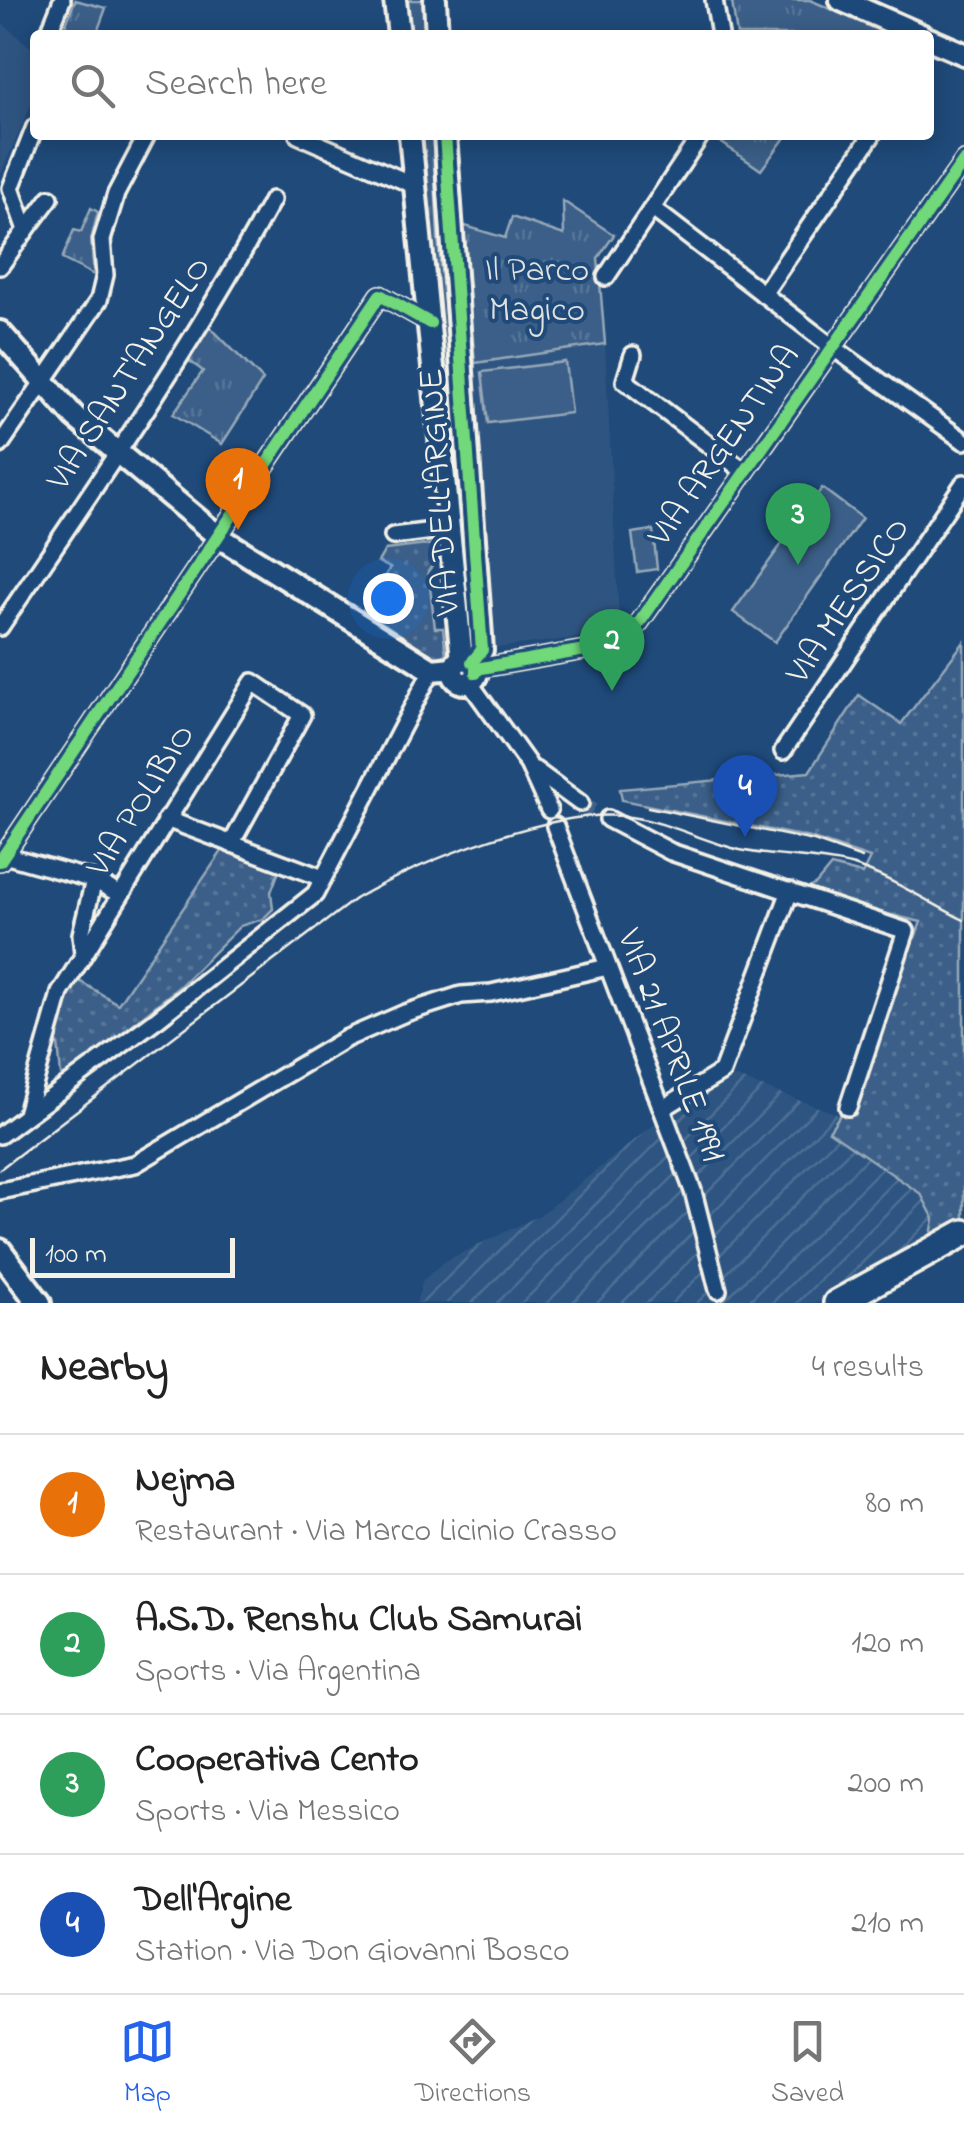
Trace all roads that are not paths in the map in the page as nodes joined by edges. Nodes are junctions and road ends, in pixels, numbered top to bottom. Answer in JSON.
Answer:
{"nodes":[{"id":1,"x":62,"y":0,"type":"edge"},
{"id":2,"x":394,"y":0,"type":"edge"},
{"id":3,"x":435,"y":0,"type":"edge"},
{"id":4,"x":714,"y":0,"type":"edge"},
{"id":5,"x":840,"y":0,"type":"edge"},
{"id":6,"x":868,"y":5,"type":"edge"},
{"id":7,"x":50,"y":30,"type":"edge"},
{"id":8,"x":397,"y":30,"type":"edge"},
{"id":9,"x":438,"y":30,"type":"edge"},
{"id":10,"x":719,"y":30,"type":"edge"},
{"id":11,"x":911,"y":30,"type":"edge"},
{"id":12,"x":934,"y":41,"type":"edge"},
{"id":13,"x":964,"y":54,"type":"edge"},
{"id":14,"x":30,"y":140,"type":"edge"},
{"id":15,"x":144,"y":140,"type":"edge"},
{"id":16,"x":310,"y":140,"type":"edge"},
{"id":17,"x":411,"y":140,"type":"edge"},
{"id":18,"x":445,"y":140,"type":"edge"},
{"id":19,"x":698,"y":140,"type":"edge"},
{"id":20,"x":869,"y":140,"type":"edge"},
{"id":21,"x":964,"y":161,"type":"edge"},
{"id":22,"x":416,"y":186,"type":"junction"},
{"id":23,"x":50,"y":198,"type":"dead end"},
{"id":24,"x":272,"y":200,"type":"dead end"},
{"id":25,"x":653,"y":209,"type":"junction"},
{"id":26,"x":26,"y":230,"type":"junction"},
{"id":27,"x":0,"y":266,"type":"edge"},
{"id":28,"x":606,"y":277,"type":"dead end"},
{"id":29,"x":764,"y":294,"type":"junction"},
{"id":30,"x":430,"y":322,"type":"junction"},
{"id":31,"x":0,"y":332,"type":"edge"},
{"id":32,"x":831,"y":346,"type":"junction"},
{"id":33,"x":634,"y":354,"type":"dead end"},
{"id":34,"x":43,"y":382,"type":"junction"},
{"id":35,"x":964,"y":441,"type":"edge"},
{"id":36,"x":0,"y":445,"type":"edge"},
{"id":37,"x":117,"y":452,"type":"junction"},
{"id":38,"x":745,"y":472,"type":"junction"},
{"id":39,"x":964,"y":483,"type":"edge"},
{"id":40,"x":450,"y":529,"type":"junction"},
{"id":41,"x":393,"y":536,"type":"dead end"},
{"id":42,"x":219,"y":537,"type":"junction"},
{"id":43,"x":0,"y":627,"type":"edge"},
{"id":44,"x":461,"y":668,"type":"junction"},
{"id":45,"x":784,"y":752,"type":"dead end"},
{"id":46,"x":528,"y":764,"type":"junction"},
{"id":47,"x":580,"y":803,"type":"tunnel mouth"},
{"id":48,"x":549,"y":810,"type":"dead end"},
{"id":49,"x":608,"y":818,"type":"tunnel mouth"},
{"id":50,"x":166,"y":819,"type":"junction"},
{"id":51,"x":556,"y":826,"type":"dead end"},
{"id":52,"x":231,"y":844,"type":"junction"},
{"id":53,"x":2,"y":858,"type":"edge"},
{"id":54,"x":323,"y":878,"type":"junction"},
{"id":55,"x":94,"y":880,"type":"junction"},
{"id":56,"x":790,"y":891,"type":"junction"},
{"id":57,"x":119,"y":894,"type":"junction"},
{"id":58,"x":83,"y":954,"type":"junction"},
{"id":59,"x":608,"y":967,"type":"junction"},
{"id":60,"x":848,"y":1107,"type":"dead end"},
{"id":61,"x":662,"y":1109,"type":"junction"},
{"id":62,"x":26,"y":1114,"type":"junction"},
{"id":63,"x":0,"y":1134,"type":"edge"},
{"id":64,"x":0,"y":1191,"type":"edge"},
{"id":65,"x":964,"y":1233,"type":"edge"},
{"id":66,"x":964,"y":1250,"type":"edge"},
{"id":67,"x":0,"y":1251,"type":"edge"},
{"id":68,"x":718,"y":1290,"type":"dead end"},
{"id":69,"x":38,"y":1303,"type":"edge"},
{"id":70,"x":837,"y":1303,"type":"edge"},
{"id":71,"x":868,"y":1303,"type":"edge"}],
"edges":[{"from":1,"to":7,"type":"street"},
{"from":2,"to":8,"type":"street"},
{"from":3,"to":9,"type":"street"},
{"from":4,"to":10,"type":"street"},
{"from":5,"to":6,"type":"street"},
{"from":6,"to":11,"type":"street"},
{"from":12,"to":13,"type":"street"},
{"from":14,"to":26,"type":"street"},
{"from":15,"to":34,"type":"street"},
{"from":16,"to":22,"type":"street"},
{"from":17,"to":22,"type":"street","name":"VIA DELL'ARGINE"},
{"from":18,"to":44,"type":"street","name":"VIA DELL'ARGINE"},
{"from":19,"to":25,"type":"street"},
{"from":20,"to":29,"type":"street"},
{"from":21,"to":32,"type":"street","name":"VIA ARGENTINA"},
{"from":22,"to":30,"type":"street","name":"VIA DELL'ARGINE"},
{"from":23,"to":26,"type":"street"},
{"from":24,"to":37,"type":"street","name":"VIA SANT'ANGELO"},
{"from":25,"to":28,"type":"street"},
{"from":25,"to":29,"type":"street"},
{"from":26,"to":27,"type":"street"},
{"from":29,"to":32,"type":"street"},
{"from":30,"to":40,"type":"street","name":"VIA DELL'ARGINE"},
{"from":30,"to":42,"type":"street"},
{"from":31,"to":34,"type":"street"},
{"from":32,"to":35,"type":"street"},
{"from":32,"to":38,"type":"street","name":"VIA ARGENTINA"},
{"from":33,"to":38,"type":"street"},
{"from":34,"to":36,"type":"street"},
{"from":34,"to":37,"type":"street"},
{"from":37,"to":42,"type":"street"},
{"from":37,"to":43,"type":"street","name":"VIA SANT'ANGELO"},
{"from":38,"to":44,"type":"street","name":"VIA ARGENTINA"},
{"from":39,"to":45,"type":"street","name":"VIA MESSICO"},
{"from":40,"to":41,"type":"street"},
{"from":40,"to":44,"type":"street","name":"VIA DELL'ARGINE"},
{"from":42,"to":44,"type":"street"},
{"from":42,"to":53,"type":"street"},
{"from":44,"to":46,"type":"street"},
{"from":44,"to":54,"type":"street"},
{"from":46,"to":47,"type":"street"},
{"from":46,"to":48,"type":"street"},
{"from":49,"to":56,"type":"street"},
{"from":50,"to":52,"type":"street"},
{"from":50,"to":52,"type":"street","name":"VIA POLIBIO"},
{"from":50,"to":57,"type":"street","name":"VIA POLIBIO"},
{"from":51,"to":59,"type":"street","name":"VIA 21 APRILE 1991"},
{"from":52,"to":54,"type":"street"},
{"from":53,"to":55,"type":"street"},
{"from":54,"to":62,"type":"street"},
{"from":55,"to":57,"type":"street"},
{"from":55,"to":58,"type":"street","name":"VIA POLIBIO"},
{"from":56,"to":60,"type":"street"},
{"from":56,"to":61,"type":"street"},
{"from":57,"to":58,"type":"street","name":"VIA POLIBIO"},
{"from":58,"to":62,"type":"street","name":"VIA POLIBIO"},
{"from":59,"to":61,"type":"street","name":"VIA 21 APRILE 1991"},
{"from":59,"to":64,"type":"street"},
{"from":61,"to":68,"type":"street","name":"VIA 21 APRILE 1991"},
{"from":62,"to":63,"type":"street"},
{"from":65,"to":70,"type":"highway"},
{"from":66,"to":71,"type":"highway"},
{"from":67,"to":69,"type":"main road"}]}
